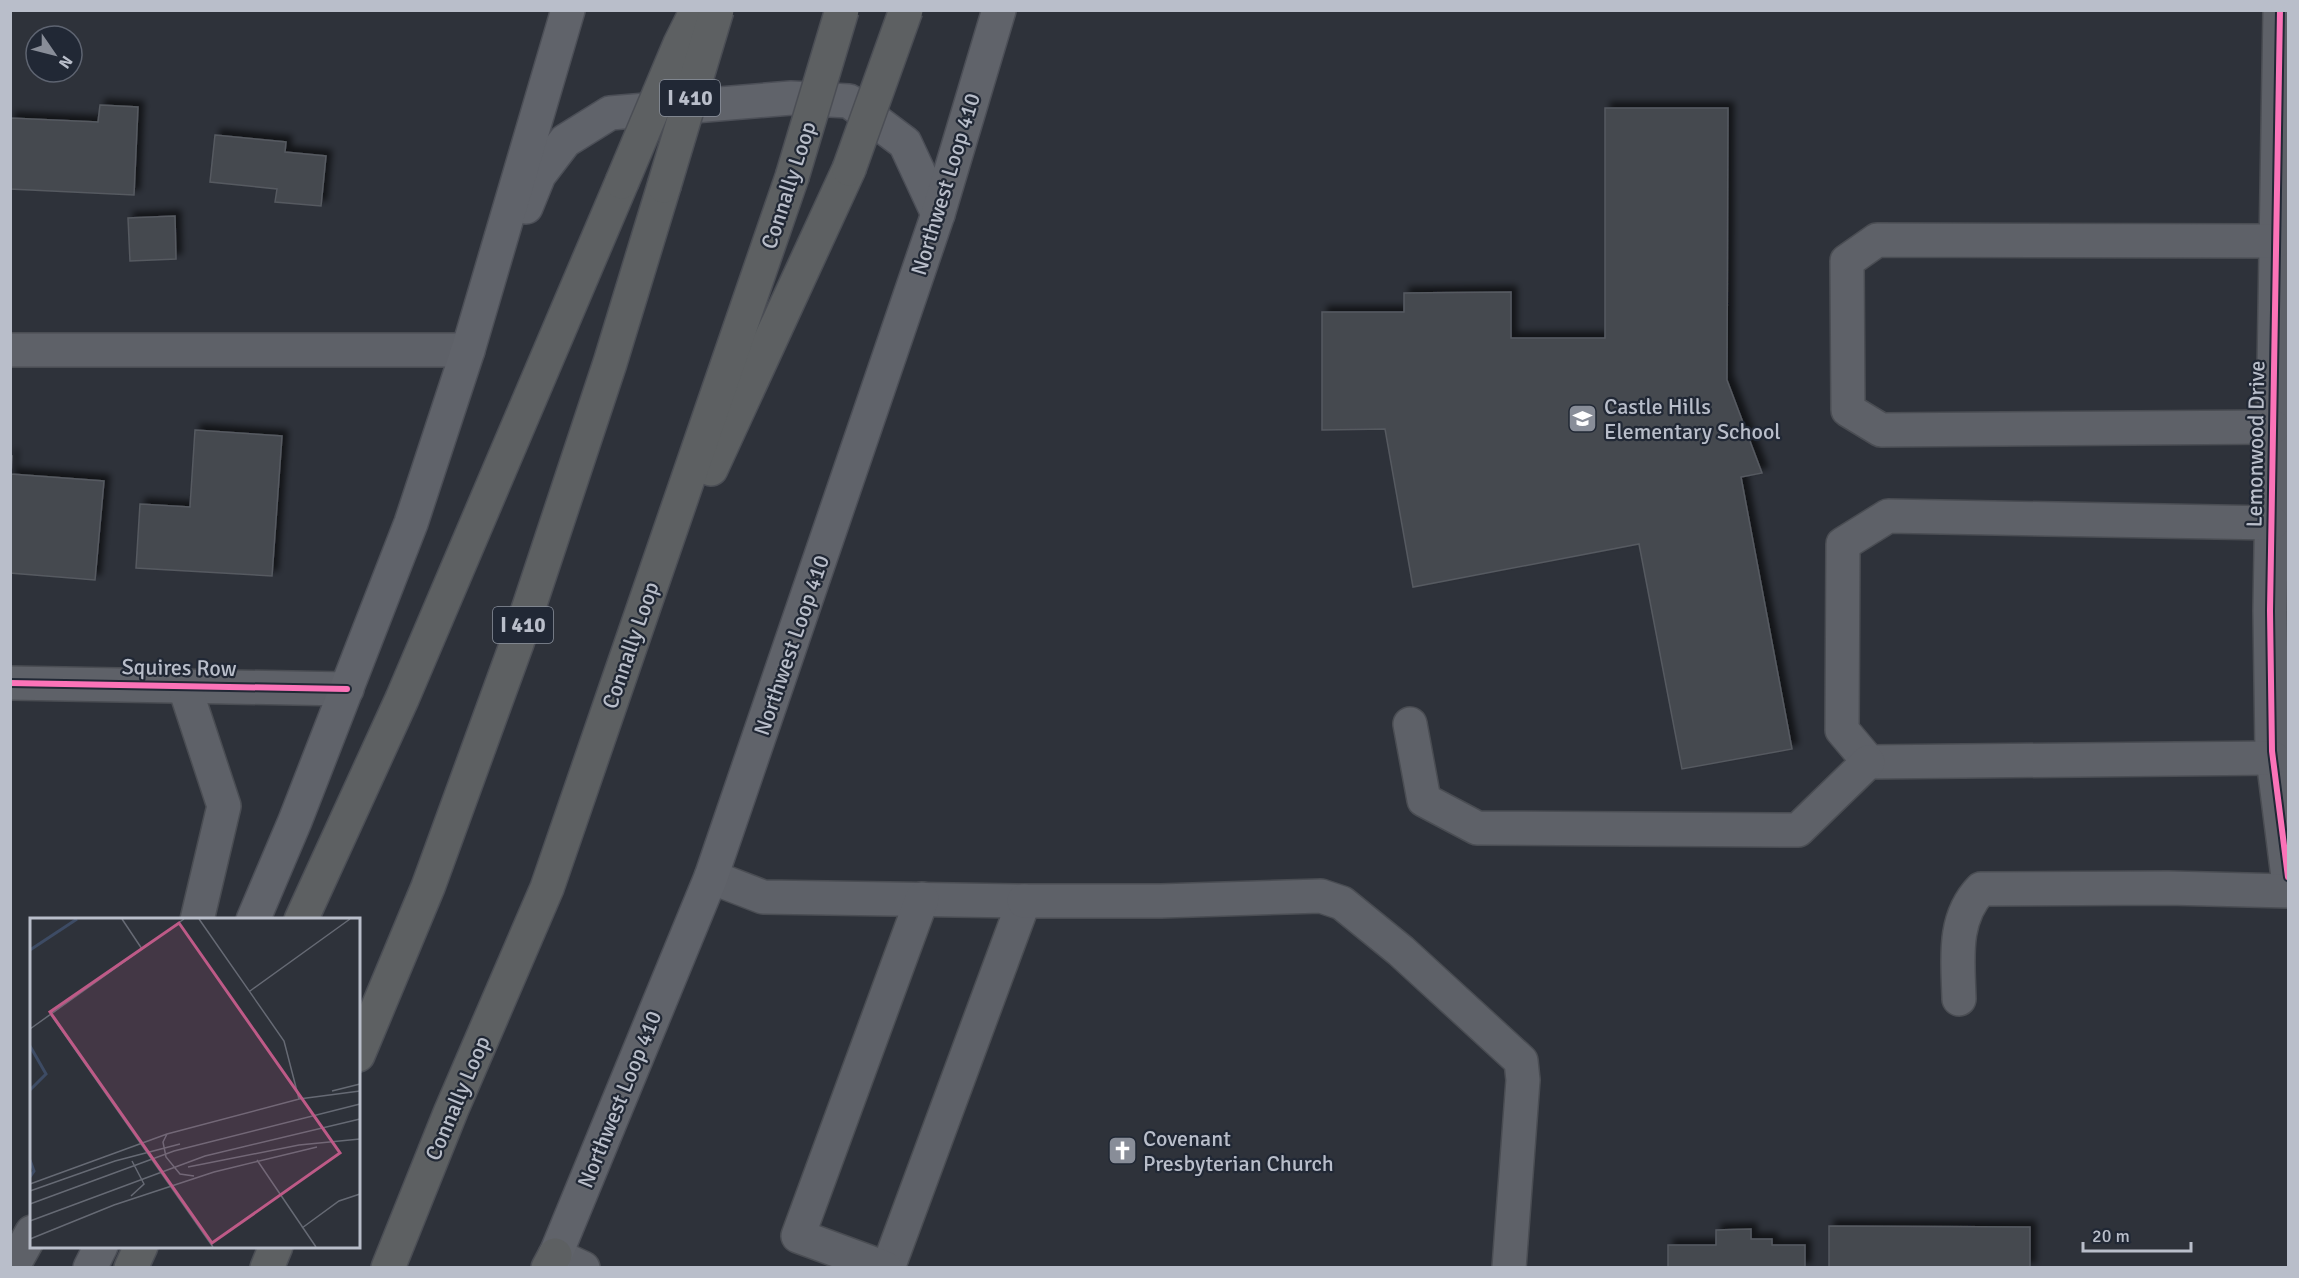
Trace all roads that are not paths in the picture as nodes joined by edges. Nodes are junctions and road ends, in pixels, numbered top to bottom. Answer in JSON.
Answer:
{"nodes":[{"id":1,"x":568,"y":10,"type":"edge"},
{"id":2,"x":697,"y":10,"type":"edge"},
{"id":3,"x":717,"y":10,"type":"edge"},
{"id":4,"x":842,"y":10,"type":"edge"},
{"id":5,"x":906,"y":10,"type":"edge"},
{"id":6,"x":999,"y":10,"type":"edge"},
{"id":7,"x":2280,"y":10,"type":"edge"},
{"id":8,"x":2283,"y":133,"type":"edge"},
{"id":9,"x":938,"y":214,"type":"junction"},
{"id":10,"x":2276,"y":241,"type":"junction"},
{"id":11,"x":10,"y":350,"type":"edge"},
{"id":12,"x":468,"y":350,"type":"junction"},
{"id":13,"x":2273,"y":427,"type":"junction"},
{"id":14,"x":2271,"y":523,"type":"junction"},
{"id":15,"x":630,"y":645,"type":"junction"},
{"id":16,"x":10,"y":683,"type":"edge"},
{"id":17,"x":184,"y":686,"type":"junction"},
{"id":18,"x":347,"y":689,"type":"junction"},
{"id":19,"x":1410,"y":724,"type":"dead end"},
{"id":20,"x":2273,"y":758,"type":"junction"},
{"id":21,"x":1868,"y":762,"type":"junction"},
{"id":22,"x":711,"y":877,"type":"junction"},
{"id":23,"x":2289,"y":877,"type":"edge"},
{"id":24,"x":2289,"y":891,"type":"edge"},
{"id":25,"x":922,"y":899,"type":"junction"},
{"id":26,"x":1024,"y":901,"type":"junction"},
{"id":27,"x":197,"y":918,"type":"edge"},
{"id":28,"x":254,"y":918,"type":"edge"},
{"id":29,"x":302,"y":918,"type":"edge"},
{"id":30,"x":1959,"y":999,"type":"dead end"},
{"id":31,"x":360,"y":1050,"type":"edge"},
{"id":32,"x":30,"y":1236,"type":"edge"},
{"id":33,"x":101,"y":1248,"type":"edge"},
{"id":34,"x":140,"y":1248,"type":"edge"},
{"id":35,"x":275,"y":1248,"type":"edge"},
{"id":36,"x":559,"y":1264,"type":"edge"},
{"id":37,"x":12,"y":1268,"type":"edge"},
{"id":38,"x":90,"y":1268,"type":"edge"},
{"id":39,"x":130,"y":1268,"type":"edge"},
{"id":40,"x":267,"y":1268,"type":"edge"},
{"id":41,"x":388,"y":1268,"type":"edge"},
{"id":42,"x":886,"y":1268,"type":"edge"},
{"id":43,"x":1509,"y":1268,"type":"edge"}],
"edges":[{"from":1,"to":12,"type":"main road"},
{"from":2,"to":29,"type":"highway","bridge":true},
{"from":3,"to":31,"type":"highway","number":"I 410","bridge":true},
{"from":4,"to":15,"type":"highway","name":"Connally Loop","bridge":true},
{"from":5,"to":15,"type":"highway","bridge":true},
{"from":6,"to":9,"type":"main road","name":"Northwest Loop 410"},
{"from":7,"to":8,"type":"street","name":"Lemonwood Drive"},
{"from":8,"to":10,"type":"street","name":"Lemonwood Drive"},
{"from":9,"to":12,"type":"main road"},
{"from":9,"to":22,"type":"main road","name":"Northwest Loop 410"},
{"from":10,"to":13,"type":"street","name":"Lemonwood Drive"},
{"from":10,"to":13,"type":"street"},
{"from":11,"to":12,"type":"street"},
{"from":12,"to":18,"type":"main road"},
{"from":13,"to":14,"type":"street","name":"Lemonwood Drive"},
{"from":14,"to":20,"type":"street","name":"Lemonwood Drive"},
{"from":14,"to":21,"type":"street"},
{"from":15,"to":41,"type":"highway","name":"Connally Loop"},
{"from":16,"to":17,"type":"street","name":"Squires Row"},
{"from":17,"to":18,"type":"street","name":"Squires Row"},
{"from":17,"to":27,"type":"street"},
{"from":18,"to":28,"type":"main road"},
{"from":19,"to":21,"type":"street"},
{"from":20,"to":21,"type":"street"},
{"from":20,"to":23,"type":"street","name":"Lemonwood Drive"},
{"from":22,"to":25,"type":"street"},
{"from":22,"to":36,"type":"main road","name":"Northwest Loop 410"},
{"from":24,"to":30,"type":"street"},
{"from":25,"to":26,"type":"street"},
{"from":25,"to":42,"type":"street"},
{"from":26,"to":42,"type":"street"},
{"from":26,"to":43,"type":"street"},
{"from":32,"to":37,"type":"street"},
{"from":33,"to":38,"type":"main road"},
{"from":34,"to":39,"type":"highway"},
{"from":35,"to":40,"type":"highway"}]}
